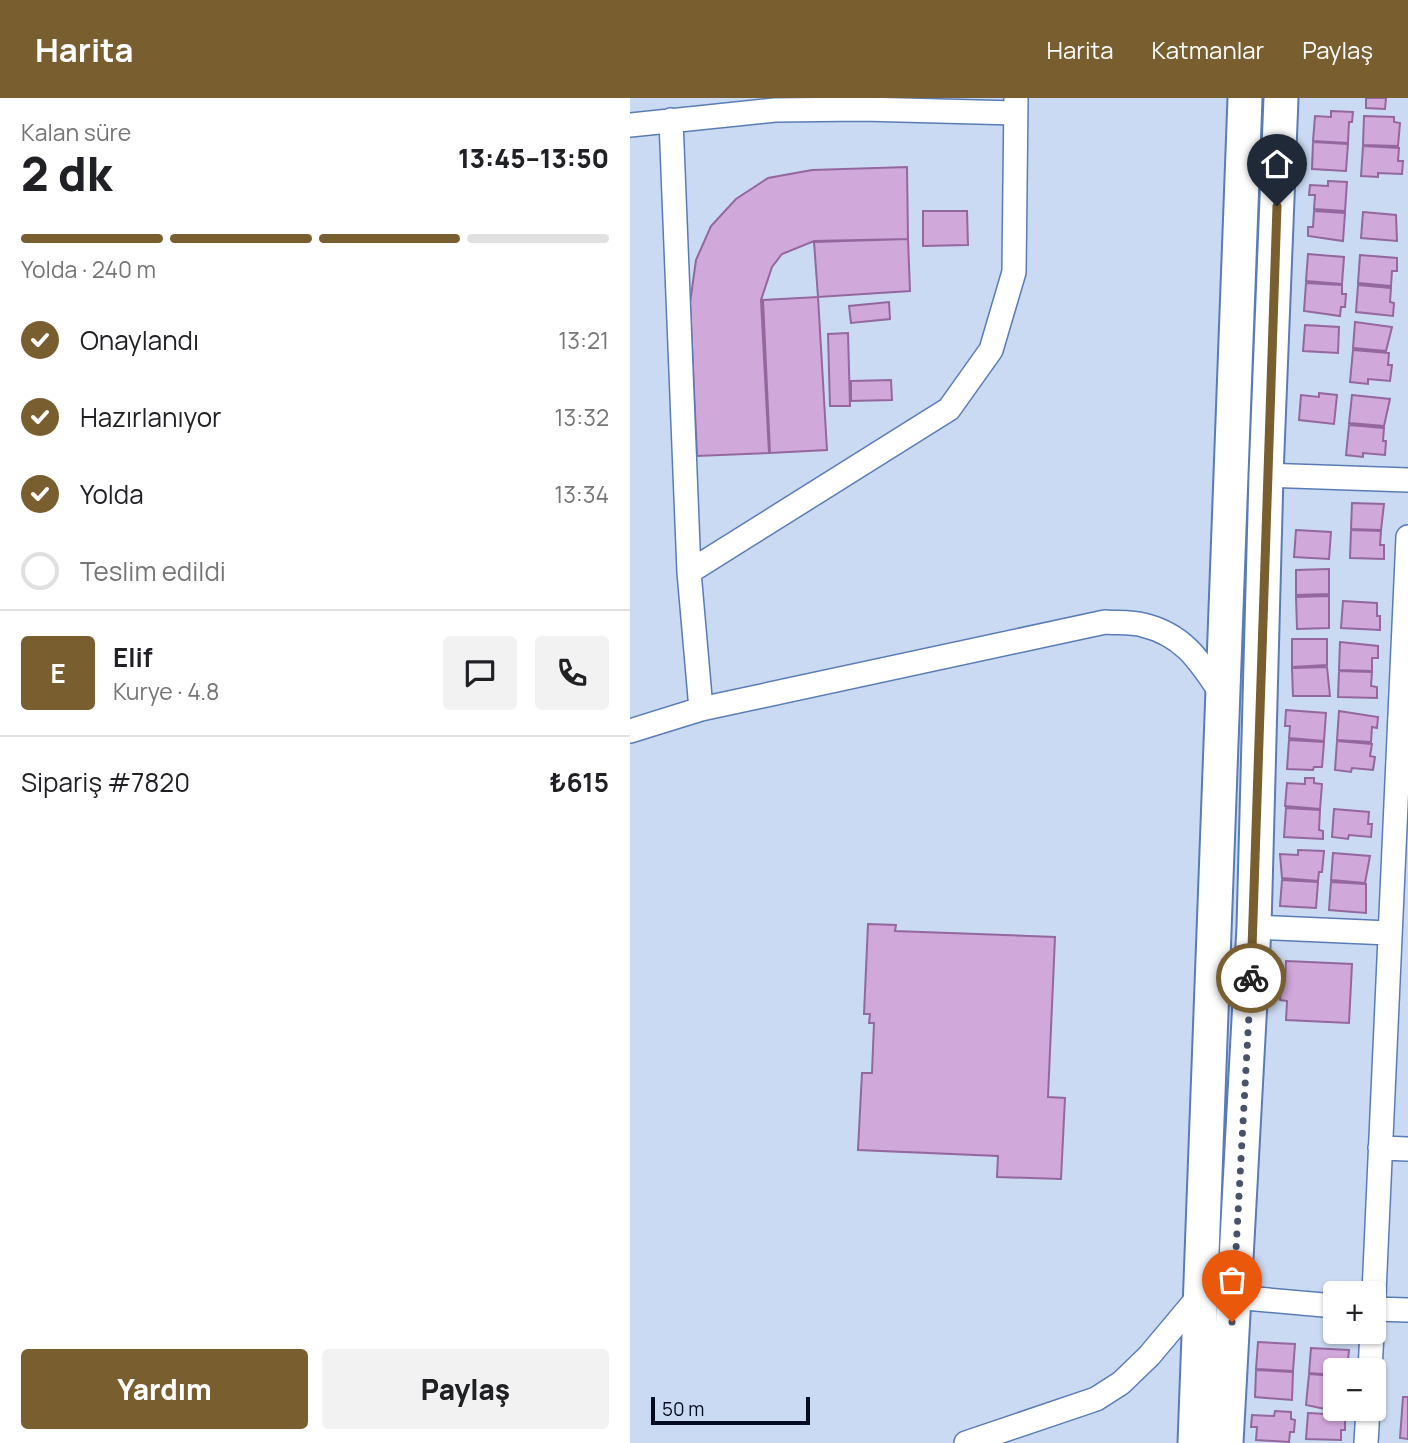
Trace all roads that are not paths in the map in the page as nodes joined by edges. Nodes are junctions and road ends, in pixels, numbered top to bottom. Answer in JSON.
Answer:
{"nodes":[{"id":1,"x":1245,"y":98,"type":"edge"},
{"id":2,"x":1281,"y":98,"type":"edge"},
{"id":3,"x":1015,"y":106,"type":"edge"},
{"id":4,"x":670,"y":120,"type":"junction"},
{"id":5,"x":630,"y":125,"type":"edge"},
{"id":6,"x":1266,"y":475,"type":"junction"},
{"id":7,"x":1408,"y":480,"type":"edge"},
{"id":8,"x":1408,"y":537,"type":"edge"},
{"id":9,"x":689,"y":572,"type":"junction"},
{"id":10,"x":1406,"y":597,"type":"edge"},
{"id":11,"x":1223,"y":696,"type":"junction"},
{"id":12,"x":701,"y":709,"type":"junction"},
{"id":13,"x":630,"y":732,"type":"edge"},
{"id":14,"x":1254,"y":928,"type":"junction"},
{"id":15,"x":1390,"y":933,"type":"junction"},
{"id":16,"x":1397,"y":996,"type":"edge"},
{"id":17,"x":1380,"y":1148,"type":"junction"},
{"id":18,"x":1408,"y":1149,"type":"edge"},
{"id":19,"x":1374,"y":1281,"type":"edge"},
{"id":20,"x":1201,"y":1294,"type":"junction"},
{"id":21,"x":1234,"y":1298,"type":"junction"},
{"id":22,"x":1323,"y":1305,"type":"edge"},
{"id":23,"x":1386,"y":1309,"type":"edge"},
{"id":24,"x":1408,"y":1310,"type":"edge"},
{"id":25,"x":1367,"y":1421,"type":"edge"},
{"id":26,"x":966,"y":1443,"type":"edge"},
{"id":27,"x":1195,"y":1443,"type":"edge"},
{"id":28,"x":1226,"y":1443,"type":"edge"},
{"id":29,"x":1366,"y":1443,"type":"edge"}],
"edges":[{"from":1,"to":11,"type":"street"},
{"from":2,"to":6,"type":"street"},
{"from":3,"to":4,"type":"street"},
{"from":3,"to":9,"type":"street"},
{"from":4,"to":5,"type":"street"},
{"from":4,"to":9,"type":"street"},
{"from":6,"to":7,"type":"street"},
{"from":6,"to":14,"type":"street"},
{"from":8,"to":10,"type":"street"},
{"from":9,"to":12,"type":"street"},
{"from":10,"to":15,"type":"street"},
{"from":11,"to":12,"type":"street"},
{"from":11,"to":20,"type":"street"},
{"from":12,"to":13,"type":"street"},
{"from":14,"to":15,"type":"street"},
{"from":14,"to":21,"type":"street"},
{"from":15,"to":16,"type":"street"},
{"from":16,"to":17,"type":"street"},
{"from":17,"to":18,"type":"street"},
{"from":17,"to":19,"type":"street"},
{"from":20,"to":21,"type":"street"},
{"from":20,"to":26,"type":"street"},
{"from":20,"to":27,"type":"street"},
{"from":21,"to":22,"type":"street"},
{"from":21,"to":28,"type":"street"},
{"from":23,"to":24,"type":"street"},
{"from":25,"to":29,"type":"street"}]}
